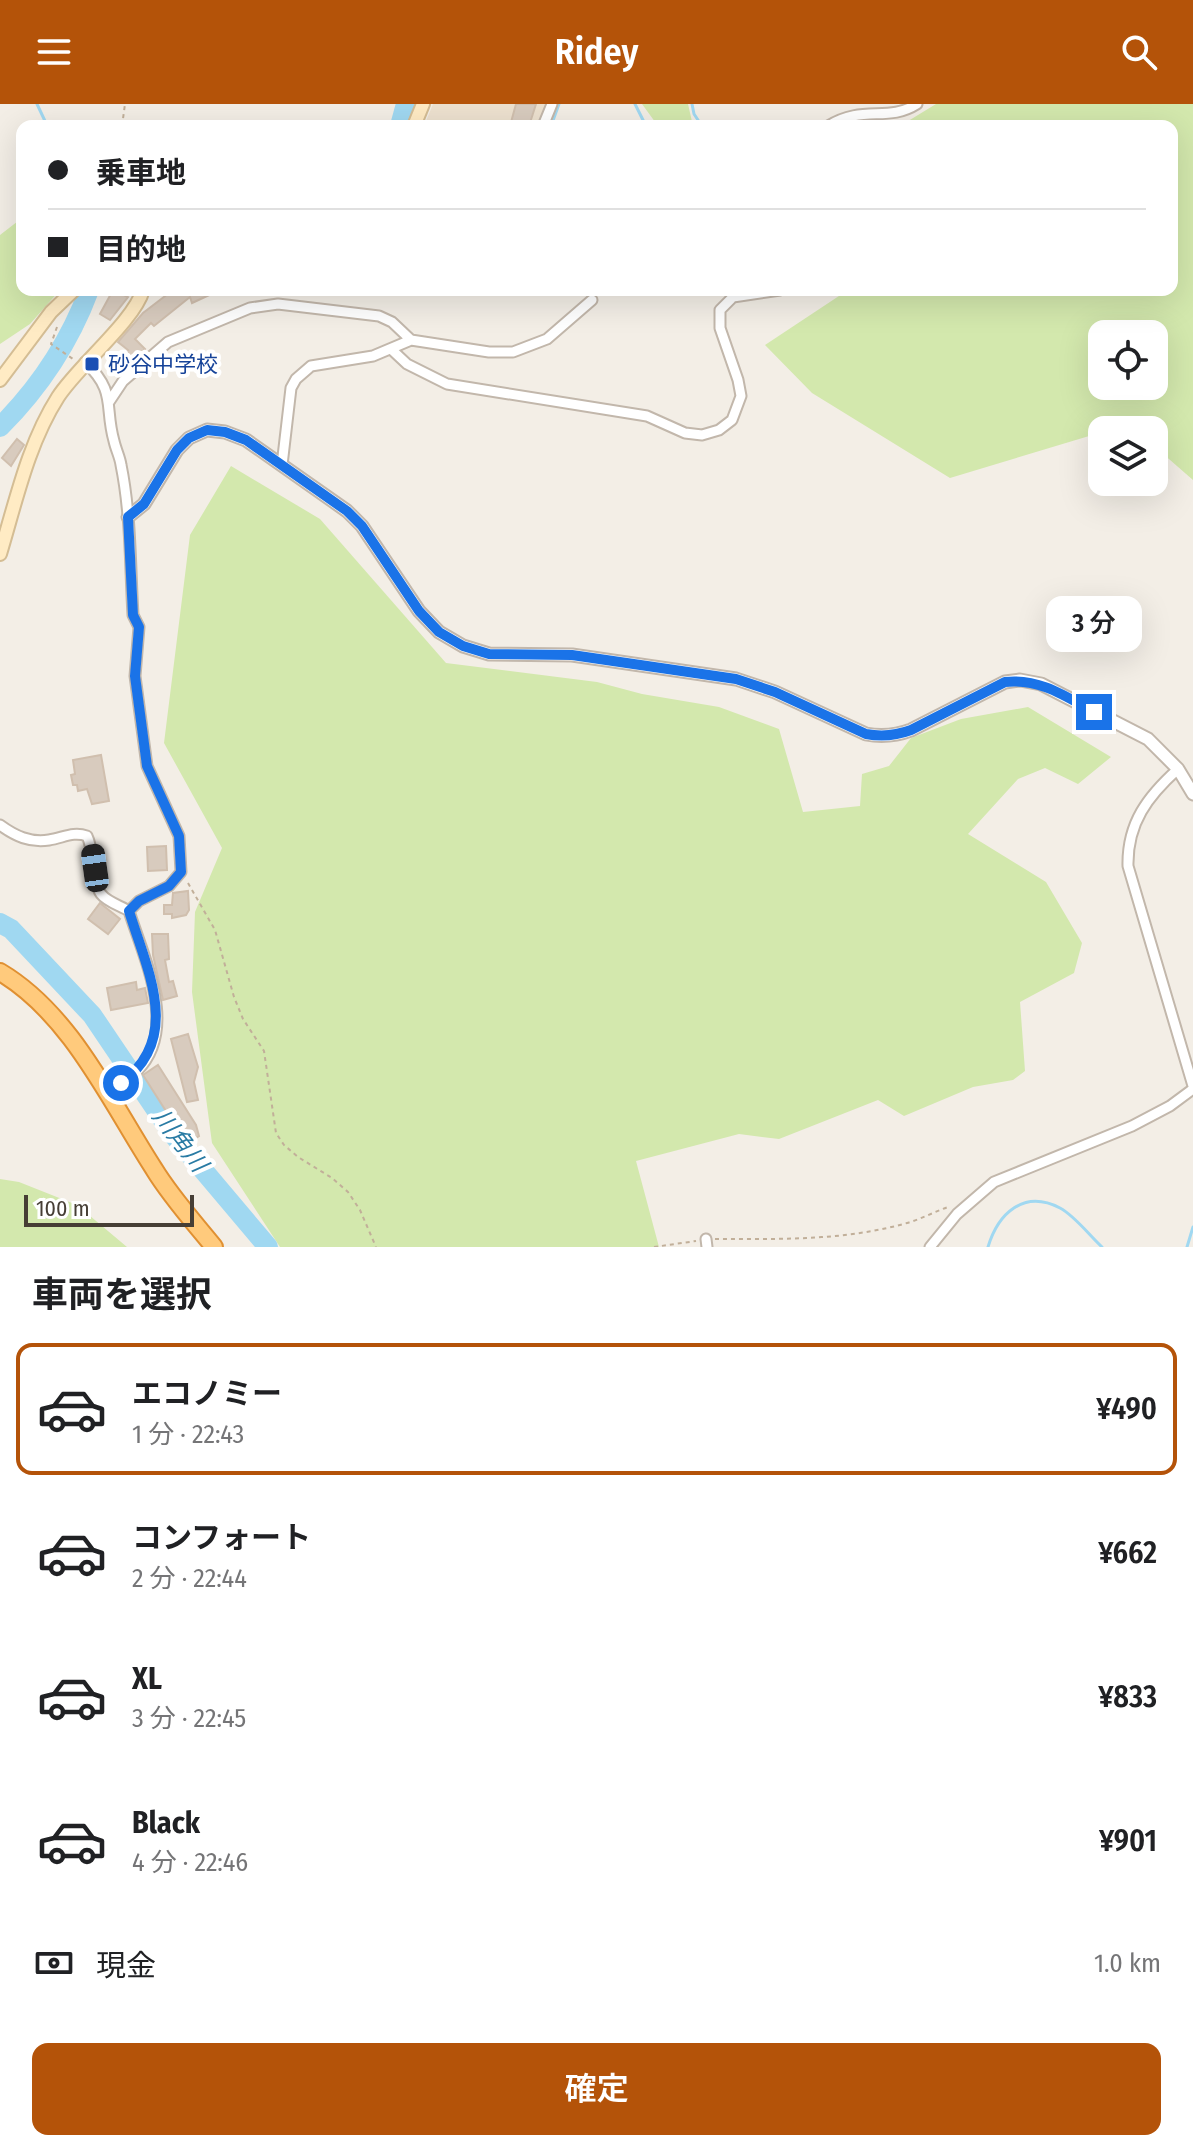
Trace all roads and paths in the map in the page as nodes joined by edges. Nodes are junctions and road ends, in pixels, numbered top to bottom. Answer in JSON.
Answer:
{"nodes":[{"id":1,"x":917,"y":104,"type":"edge"},
{"id":2,"x":836,"y":120,"type":"edge"},
{"id":3,"x":67,"y":296,"type":"edge"},
{"id":4,"x":140,"y":296,"type":"edge"},
{"id":5,"x":740,"y":296,"type":"edge"},
{"id":6,"x":592,"y":300,"type":"dead end"},
{"id":7,"x":57,"y":327,"type":"dead end"},
{"id":8,"x":411,"y":340,"type":"junction"},
{"id":9,"x":391,"y":349,"type":"junction"},
{"id":10,"x":82,"y":362,"type":"junction"},
{"id":11,"x":0,"y":380,"type":"edge"},
{"id":12,"x":109,"y":403,"type":"junction"},
{"id":13,"x":282,"y":465,"type":"junction"},
{"id":14,"x":128,"y":517,"type":"junction"},
{"id":15,"x":0,"y":554,"type":"edge"},
{"id":16,"x":1178,"y":769,"type":"junction"},
{"id":17,"x":1193,"y":794,"type":"edge"},
{"id":18,"x":0,"y":825,"type":"edge"},
{"id":19,"x":181,"y":872,"type":"junction"},
{"id":20,"x":129,"y":911,"type":"junction"},
{"id":21,"x":0,"y":972,"type":"edge"},
{"id":22,"x":1193,"y":1088,"type":"edge"},
{"id":23,"x":106,"y":1093,"type":"junction"},
{"id":24,"x":950,"y":1206,"type":"dead end"},
{"id":25,"x":706,"y":1243,"type":"edge"},
{"id":26,"x":214,"y":1247,"type":"edge"},
{"id":27,"x":376,"y":1247,"type":"edge"},
{"id":28,"x":654,"y":1247,"type":"edge"},
{"id":29,"x":930,"y":1247,"type":"edge"}],
"edges":[{"from":1,"to":2,"type":"street"},
{"from":3,"to":11,"type":"main road"},
{"from":4,"to":10,"type":"main road"},
{"from":5,"to":9,"type":"street"},
{"from":6,"to":8,"type":"street"},
{"from":7,"to":10,"type":"path"},
{"from":8,"to":9,"type":"street"},
{"from":8,"to":12,"type":"street"},
{"from":9,"to":13,"type":"street"},
{"from":10,"to":12,"type":"street"},
{"from":10,"to":15,"type":"main road"},
{"from":12,"to":14,"type":"street"},
{"from":13,"to":14,"type":"street"},
{"from":13,"to":16,"type":"street"},
{"from":14,"to":19,"type":"street"},
{"from":16,"to":17,"type":"street"},
{"from":16,"to":22,"type":"street"},
{"from":18,"to":20,"type":"street"},
{"from":19,"to":20,"type":"street"},
{"from":19,"to":27,"type":"path"},
{"from":20,"to":23,"type":"street"},
{"from":21,"to":23,"type":"highway"},
{"from":22,"to":29,"type":"street"},
{"from":23,"to":26,"type":"highway"},
{"from":24,"to":25,"type":"path"},
{"from":25,"to":28,"type":"path"}]}
